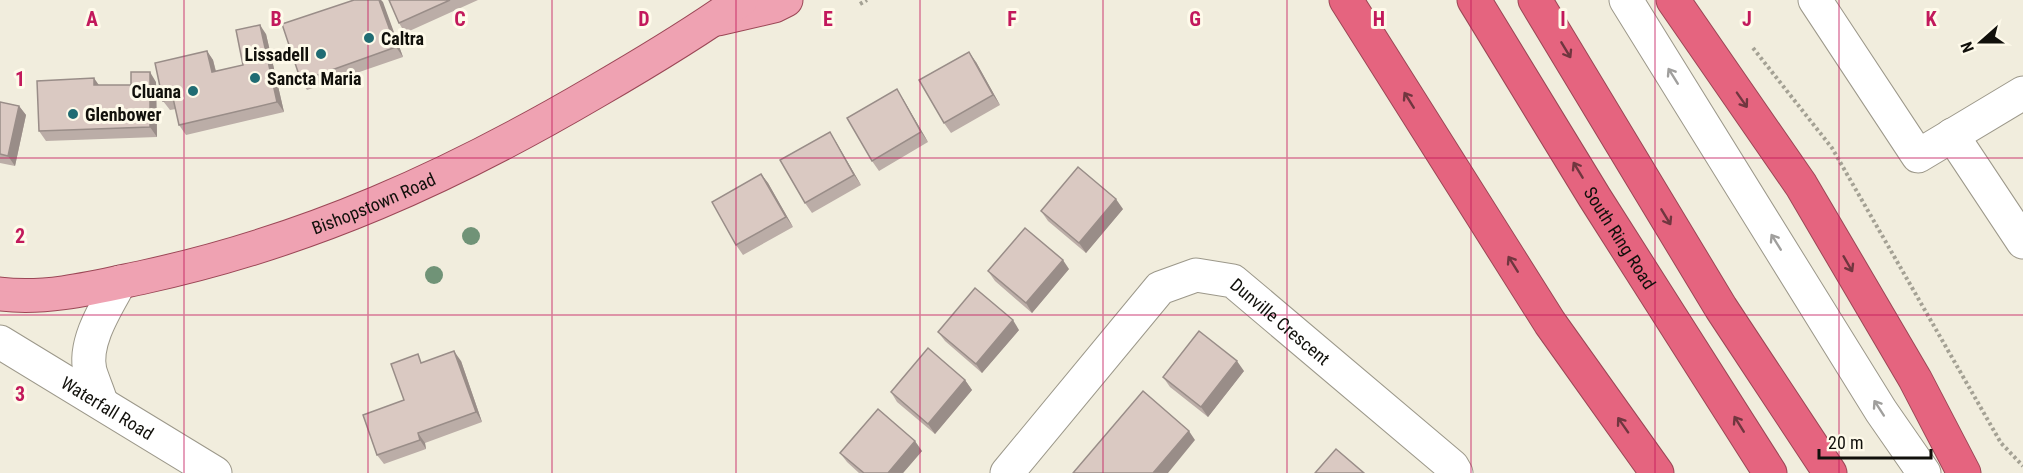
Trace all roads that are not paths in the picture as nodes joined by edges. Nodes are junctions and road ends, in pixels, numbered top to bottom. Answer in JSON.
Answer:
{"nodes":[{"id":1,"x":741,"y":0,"type":"edge"},
{"id":2,"x":786,"y":0,"type":"edge"},
{"id":3,"x":1346,"y":0,"type":"edge"},
{"id":4,"x":1474,"y":0,"type":"edge"},
{"id":5,"x":1535,"y":0,"type":"edge"},
{"id":6,"x":1626,"y":0,"type":"edge"},
{"id":7,"x":1673,"y":0,"type":"edge"},
{"id":8,"x":1815,"y":0,"type":"edge"},
{"id":9,"x":713,"y":20,"type":"junction"},
{"id":10,"x":2023,"y":93,"type":"edge"},
{"id":11,"x":1952,"y":135,"type":"junction"},
{"id":12,"x":2023,"y":242,"type":"edge"},
{"id":13,"x":120,"y":282,"type":"junction"},
{"id":14,"x":0,"y":294,"type":"edge"},
{"id":15,"x":0,"y":342,"type":"edge"},
{"id":16,"x":101,"y":402,"type":"junction"},
{"id":17,"x":1966,"y":468,"type":"edge"},
{"id":18,"x":215,"y":473,"type":"edge"},
{"id":19,"x":1007,"y":473,"type":"edge"},
{"id":20,"x":1456,"y":473,"type":"edge"},
{"id":21,"x":1657,"y":473,"type":"edge"},
{"id":22,"x":1770,"y":473,"type":"edge"},
{"id":23,"x":1830,"y":473,"type":"edge"},
{"id":24,"x":1924,"y":473,"type":"edge"}],
"edges":[{"from":1,"to":9,"type":"main road","name":"Bishopstown Road"},
{"from":2,"to":9,"type":"main road","name":"Bishopstown Road"},
{"from":21,"to":3,"type":"highway","one_way":true},
{"from":22,"to":4,"type":"highway","name":"South Ring Road","one_way":true},
{"from":5,"to":23,"type":"highway","one_way":true},
{"from":24,"to":6,"type":"street","one_way":true},
{"from":7,"to":17,"type":"highway","one_way":true},
{"from":8,"to":11,"type":"street"},
{"from":9,"to":13,"type":"main road","name":"Bishopstown Road"},
{"from":10,"to":11,"type":"street"},
{"from":11,"to":12,"type":"street"},
{"from":13,"to":14,"type":"main road","name":"Bishopstown Road"},
{"from":13,"to":16,"type":"street"},
{"from":15,"to":16,"type":"street","name":"Waterfall Road"},
{"from":16,"to":18,"type":"street","name":"Waterfall Road"},
{"from":19,"to":20,"type":"street","name":"Dunville Crescent"}]}
